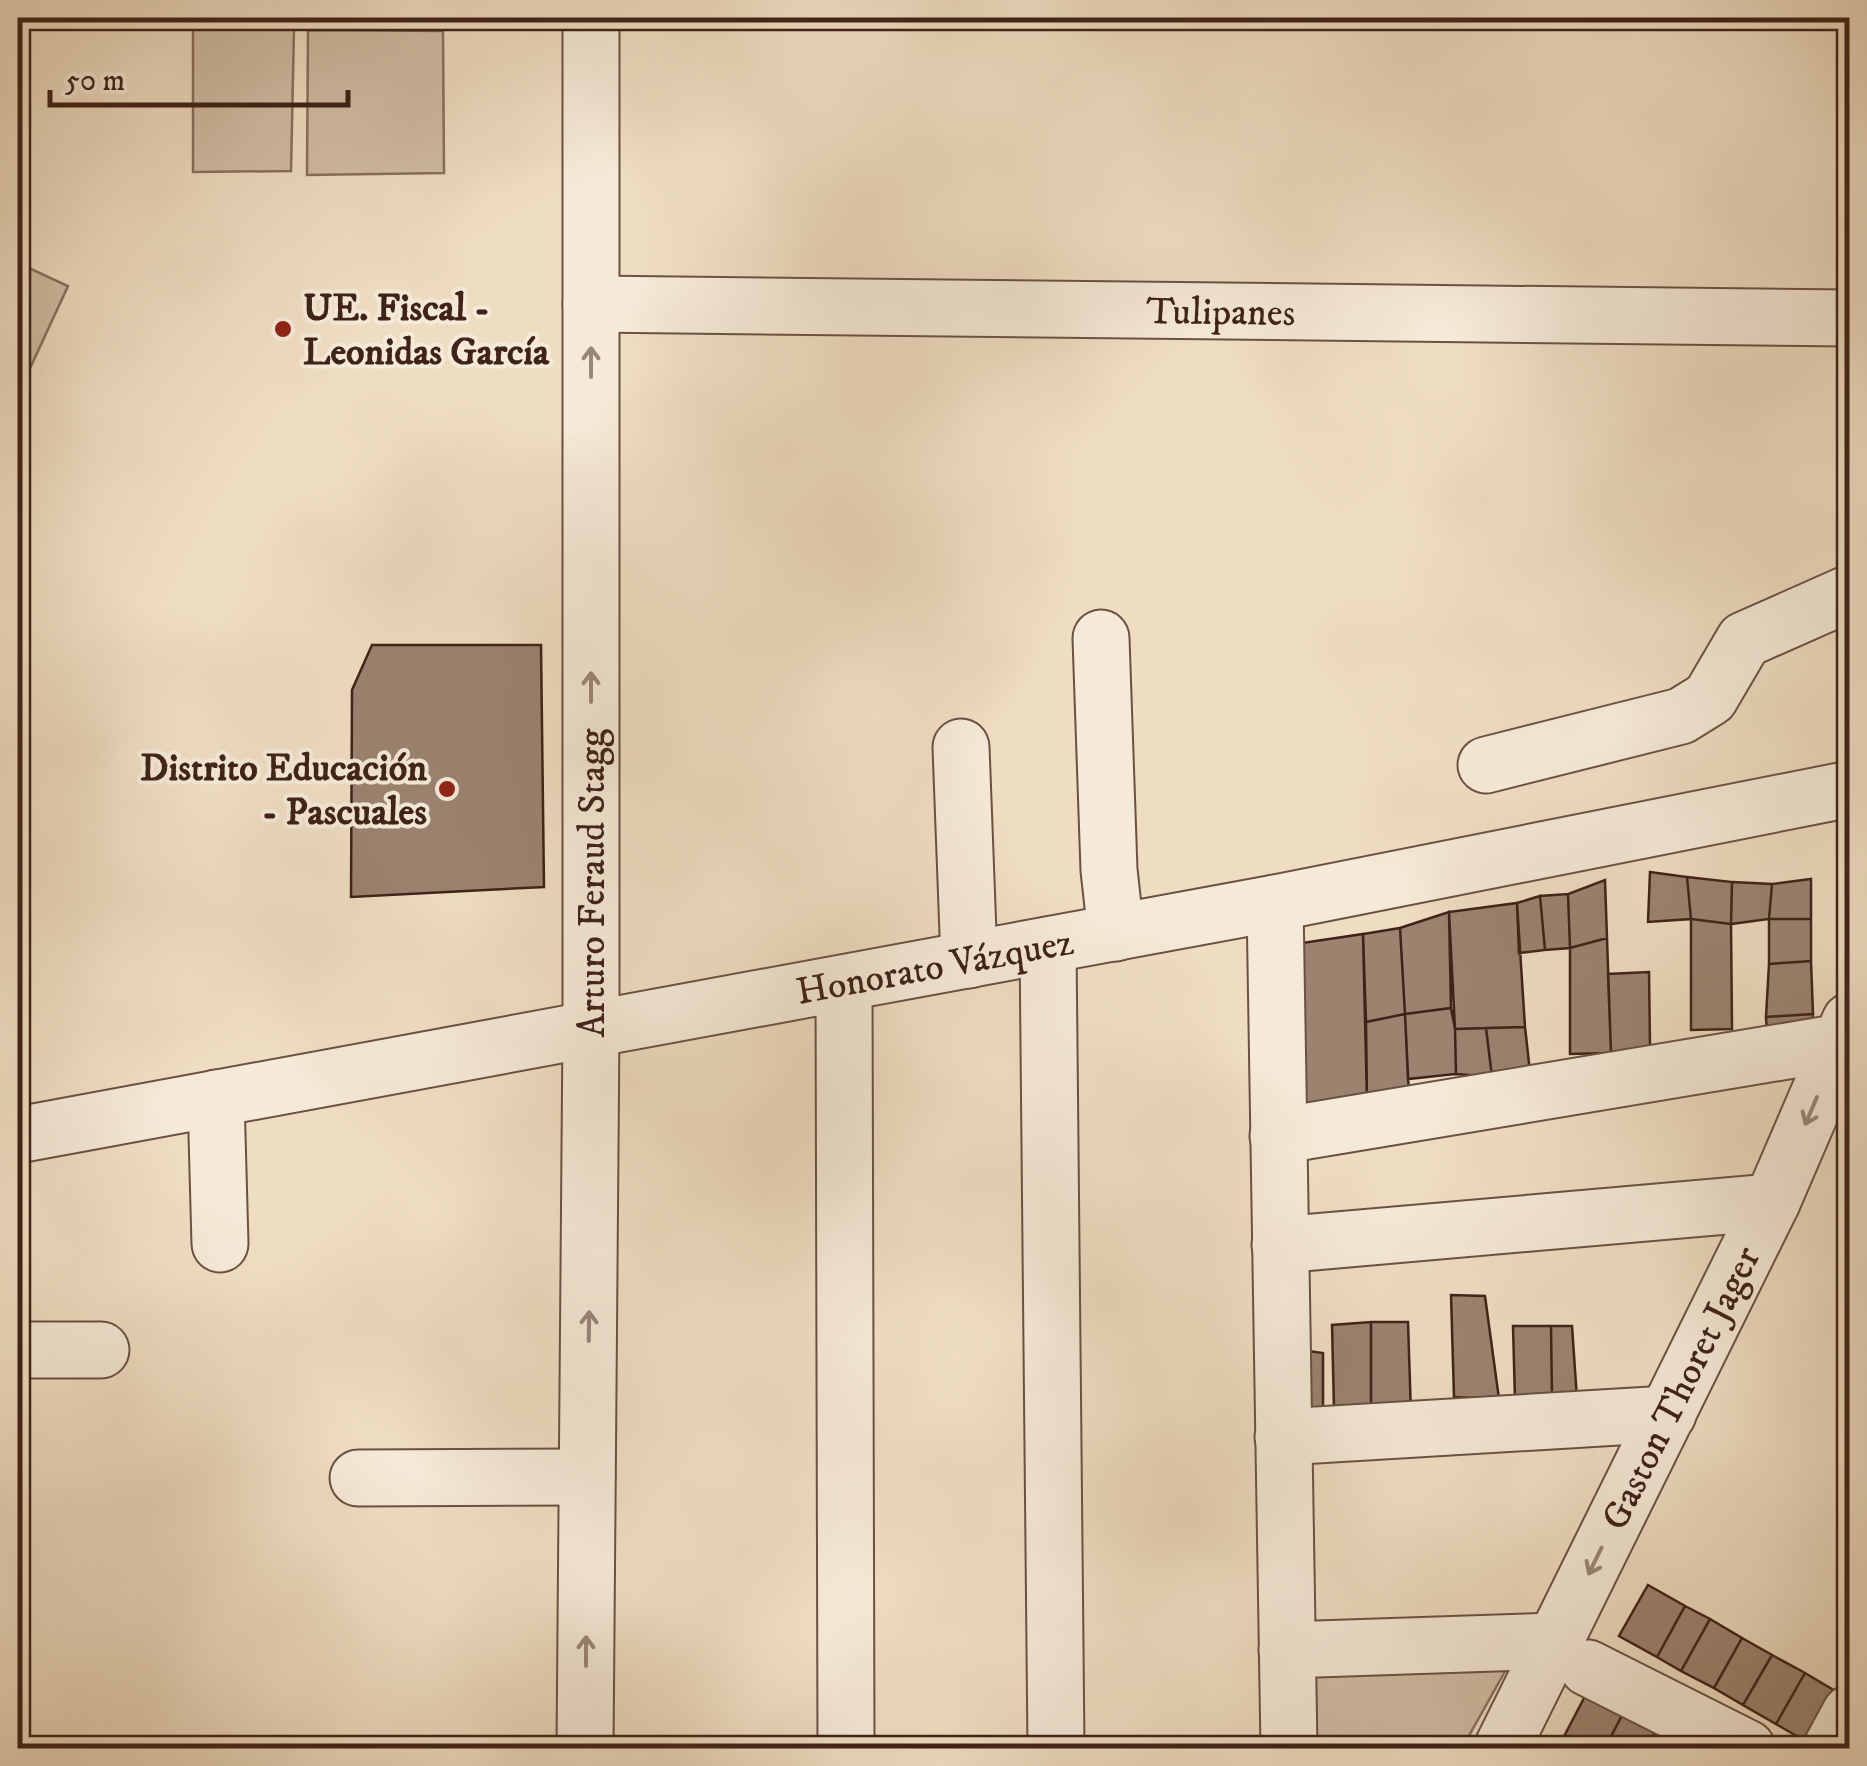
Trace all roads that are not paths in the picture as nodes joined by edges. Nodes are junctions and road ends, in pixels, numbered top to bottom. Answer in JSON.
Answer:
{"nodes":[{"id":1,"x":591,"y":18,"type":"edge"},
{"id":2,"x":590,"y":304,"type":"junction"},
{"id":3,"x":1850,"y":318,"type":"edge"},
{"id":4,"x":1850,"y":593,"type":"edge"},
{"id":5,"x":1101,"y":638,"type":"dead end"},
{"id":6,"x":961,"y":747,"type":"dead end"},
{"id":7,"x":1486,"y":764,"type":"dead end"},
{"id":8,"x":1850,"y":789,"type":"edge"},
{"id":9,"x":1275,"y":903,"type":"junction"},
{"id":10,"x":1116,"y":933,"type":"junction"},
{"id":11,"x":1048,"y":945,"type":"junction"},
{"id":12,"x":969,"y":960,"type":"junction"},
{"id":13,"x":844,"y":983,"type":"junction"},
{"id":14,"x":591,"y":1030,"type":"junction"},
{"id":15,"x":1845,"y":1032,"type":"edge"},
{"id":16,"x":216,"y":1098,"type":"junction"},
{"id":17,"x":18,"y":1134,"type":"edge"},
{"id":18,"x":1278,"y":1136,"type":"junction"},
{"id":19,"x":1772,"y":1202,"type":"junction"},
{"id":20,"x":220,"y":1244,"type":"dead end"},
{"id":21,"x":1280,"y":1245,"type":"junction"},
{"id":22,"x":18,"y":1350,"type":"edge"},
{"id":23,"x":101,"y":1350,"type":"dead end"},
{"id":24,"x":1668,"y":1414,"type":"junction"},
{"id":25,"x":1283,"y":1437,"type":"junction"},
{"id":26,"x":587,"y":1477,"type":"junction"},
{"id":27,"x":358,"y":1478,"type":"dead end"},
{"id":28,"x":1287,"y":1650,"type":"junction"},
{"id":29,"x":1572,"y":1654,"type":"junction"},
{"id":30,"x":1850,"y":1714,"type":"edge"},
{"id":31,"x":1509,"y":1743,"type":"edge"},
{"id":32,"x":585,"y":1748,"type":"edge"},
{"id":33,"x":846,"y":1748,"type":"edge"},
{"id":34,"x":1056,"y":1748,"type":"edge"},
{"id":35,"x":1289,"y":1748,"type":"edge"},
{"id":36,"x":1746,"y":1748,"type":"edge"},
{"id":37,"x":1831,"y":1748,"type":"edge"}],
"edges":[{"from":1,"to":2,"type":"street","name":"Arturo Feraud Stagg"},
{"from":2,"to":3,"type":"street","name":"Tulipanes"},
{"from":14,"to":2,"type":"street","name":"Arturo Feraud Stagg","one_way":true},
{"from":4,"to":7,"type":"street"},
{"from":5,"to":10,"type":"street"},
{"from":6,"to":12,"type":"street"},
{"from":8,"to":9,"type":"street","name":"Honorato Vázquez"},
{"from":9,"to":10,"type":"street","name":"Honorato Vázquez"},
{"from":9,"to":18,"type":"street"},
{"from":10,"to":11,"type":"street","name":"Honorato Vázquez"},
{"from":11,"to":12,"type":"street","name":"Honorato Vázquez"},
{"from":11,"to":34,"type":"street"},
{"from":12,"to":13,"type":"street","name":"Honorato Vázquez"},
{"from":13,"to":14,"type":"street","name":"Honorato Vázquez"},
{"from":13,"to":33,"type":"street"},
{"from":14,"to":16,"type":"street","name":"Honorato Vázquez"},
{"from":26,"to":14,"type":"street","name":"Arturo Feraud Stagg","one_way":true},
{"from":15,"to":18,"type":"street"},
{"from":15,"to":19,"type":"street","name":"Gaston Thoret Jager","one_way":true},
{"from":16,"to":17,"type":"street","name":"Honorato Vázquez"},
{"from":16,"to":20,"type":"street"},
{"from":18,"to":21,"type":"street"},
{"from":19,"to":21,"type":"street"},
{"from":19,"to":24,"type":"street","name":"Gaston Thoret Jager"},
{"from":21,"to":25,"type":"street"},
{"from":22,"to":23,"type":"street"},
{"from":24,"to":25,"type":"street"},
{"from":24,"to":29,"type":"street","name":"Gaston Thoret Jager","one_way":true},
{"from":25,"to":28,"type":"street"},
{"from":26,"to":27,"type":"street"},
{"from":32,"to":26,"type":"street","name":"Arturo Feraud Stagg","one_way":true},
{"from":28,"to":29,"type":"street"},
{"from":28,"to":35,"type":"street"},
{"from":29,"to":31,"type":"street","name":"Gaston Thoret Jager"},
{"from":29,"to":36,"type":"street"},
{"from":30,"to":37,"type":"street"}]}
